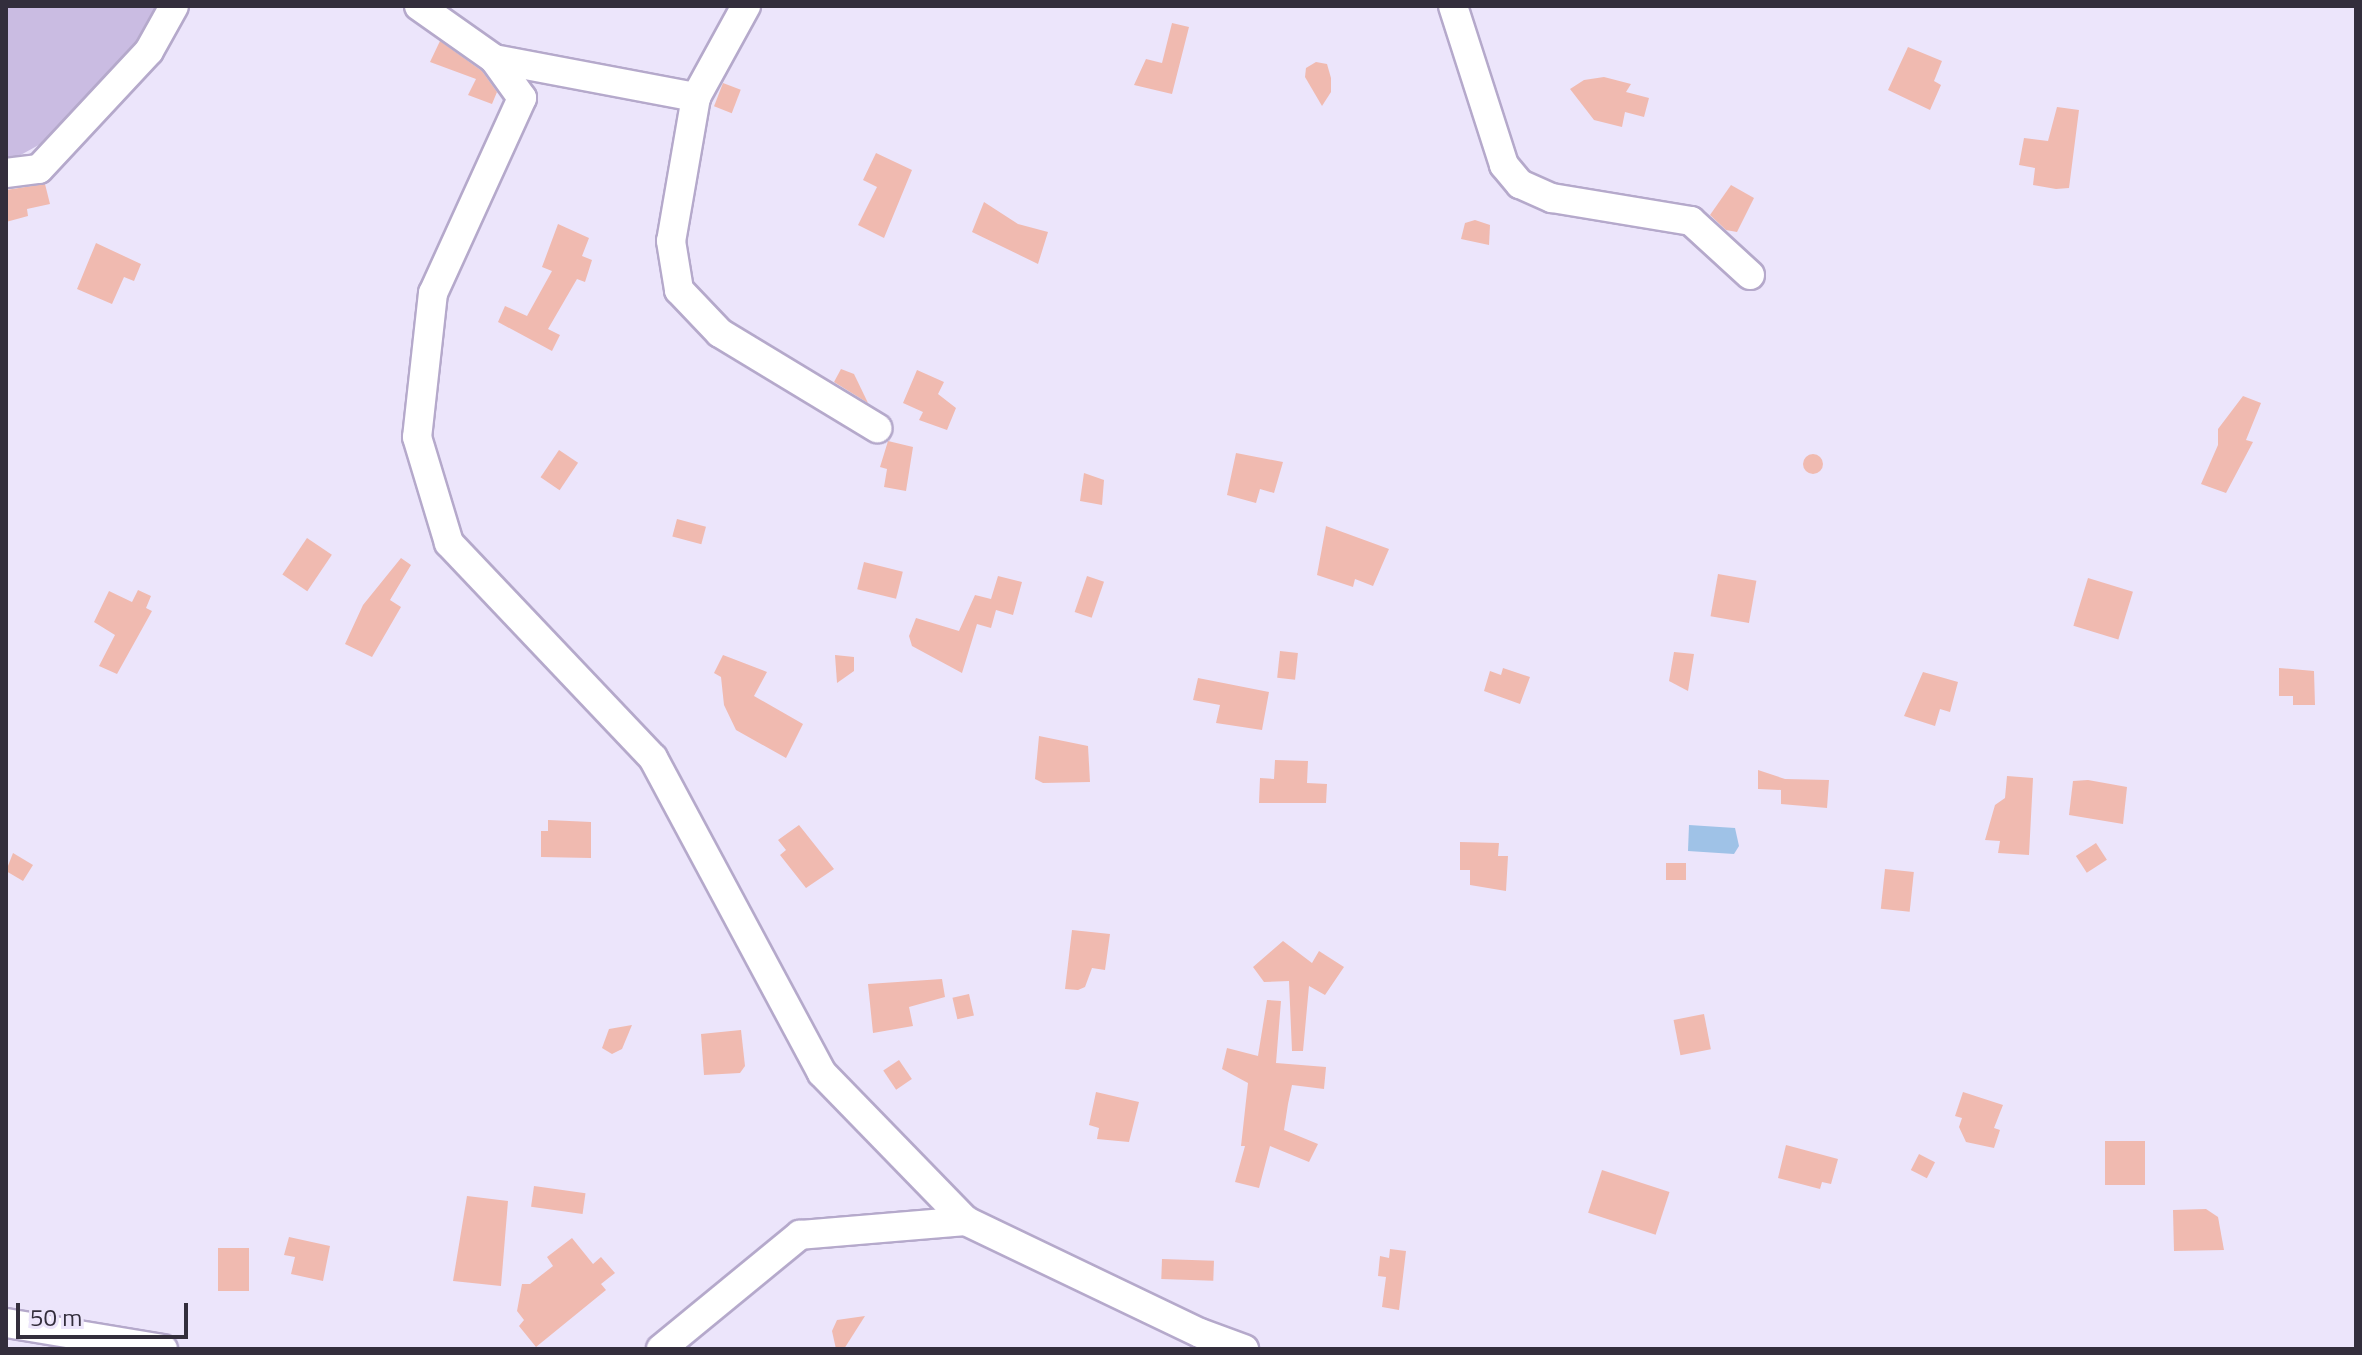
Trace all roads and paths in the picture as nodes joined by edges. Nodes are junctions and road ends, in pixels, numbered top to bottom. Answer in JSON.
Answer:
{"nodes":[{"id":1,"x":174,"y":6,"type":"edge"},
{"id":2,"x":419,"y":6,"type":"edge"},
{"id":3,"x":746,"y":6,"type":"edge"},
{"id":4,"x":1453,"y":6,"type":"edge"},
{"id":5,"x":494,"y":59,"type":"junction"},
{"id":6,"x":696,"y":97,"type":"junction"},
{"id":7,"x":6,"y":173,"type":"edge"},
{"id":8,"x":1750,"y":275,"type":"dead end"},
{"id":9,"x":877,"y":428,"type":"dead end"},
{"id":10,"x":966,"y":1221,"type":"junction"},
{"id":11,"x":6,"y":1323,"type":"edge"},
{"id":12,"x":163,"y":1349,"type":"edge"},
{"id":13,"x":661,"y":1349,"type":"edge"},
{"id":14,"x":1244,"y":1349,"type":"edge"}],
"edges":[{"from":1,"to":7,"type":"street"},
{"from":2,"to":5,"type":"street"},
{"from":3,"to":6,"type":"street"},
{"from":4,"to":8,"type":"street"},
{"from":5,"to":6,"type":"street"},
{"from":5,"to":10,"type":"street"},
{"from":6,"to":9,"type":"street"},
{"from":10,"to":13,"type":"street"},
{"from":10,"to":14,"type":"street"},
{"from":11,"to":12,"type":"street"}]}
